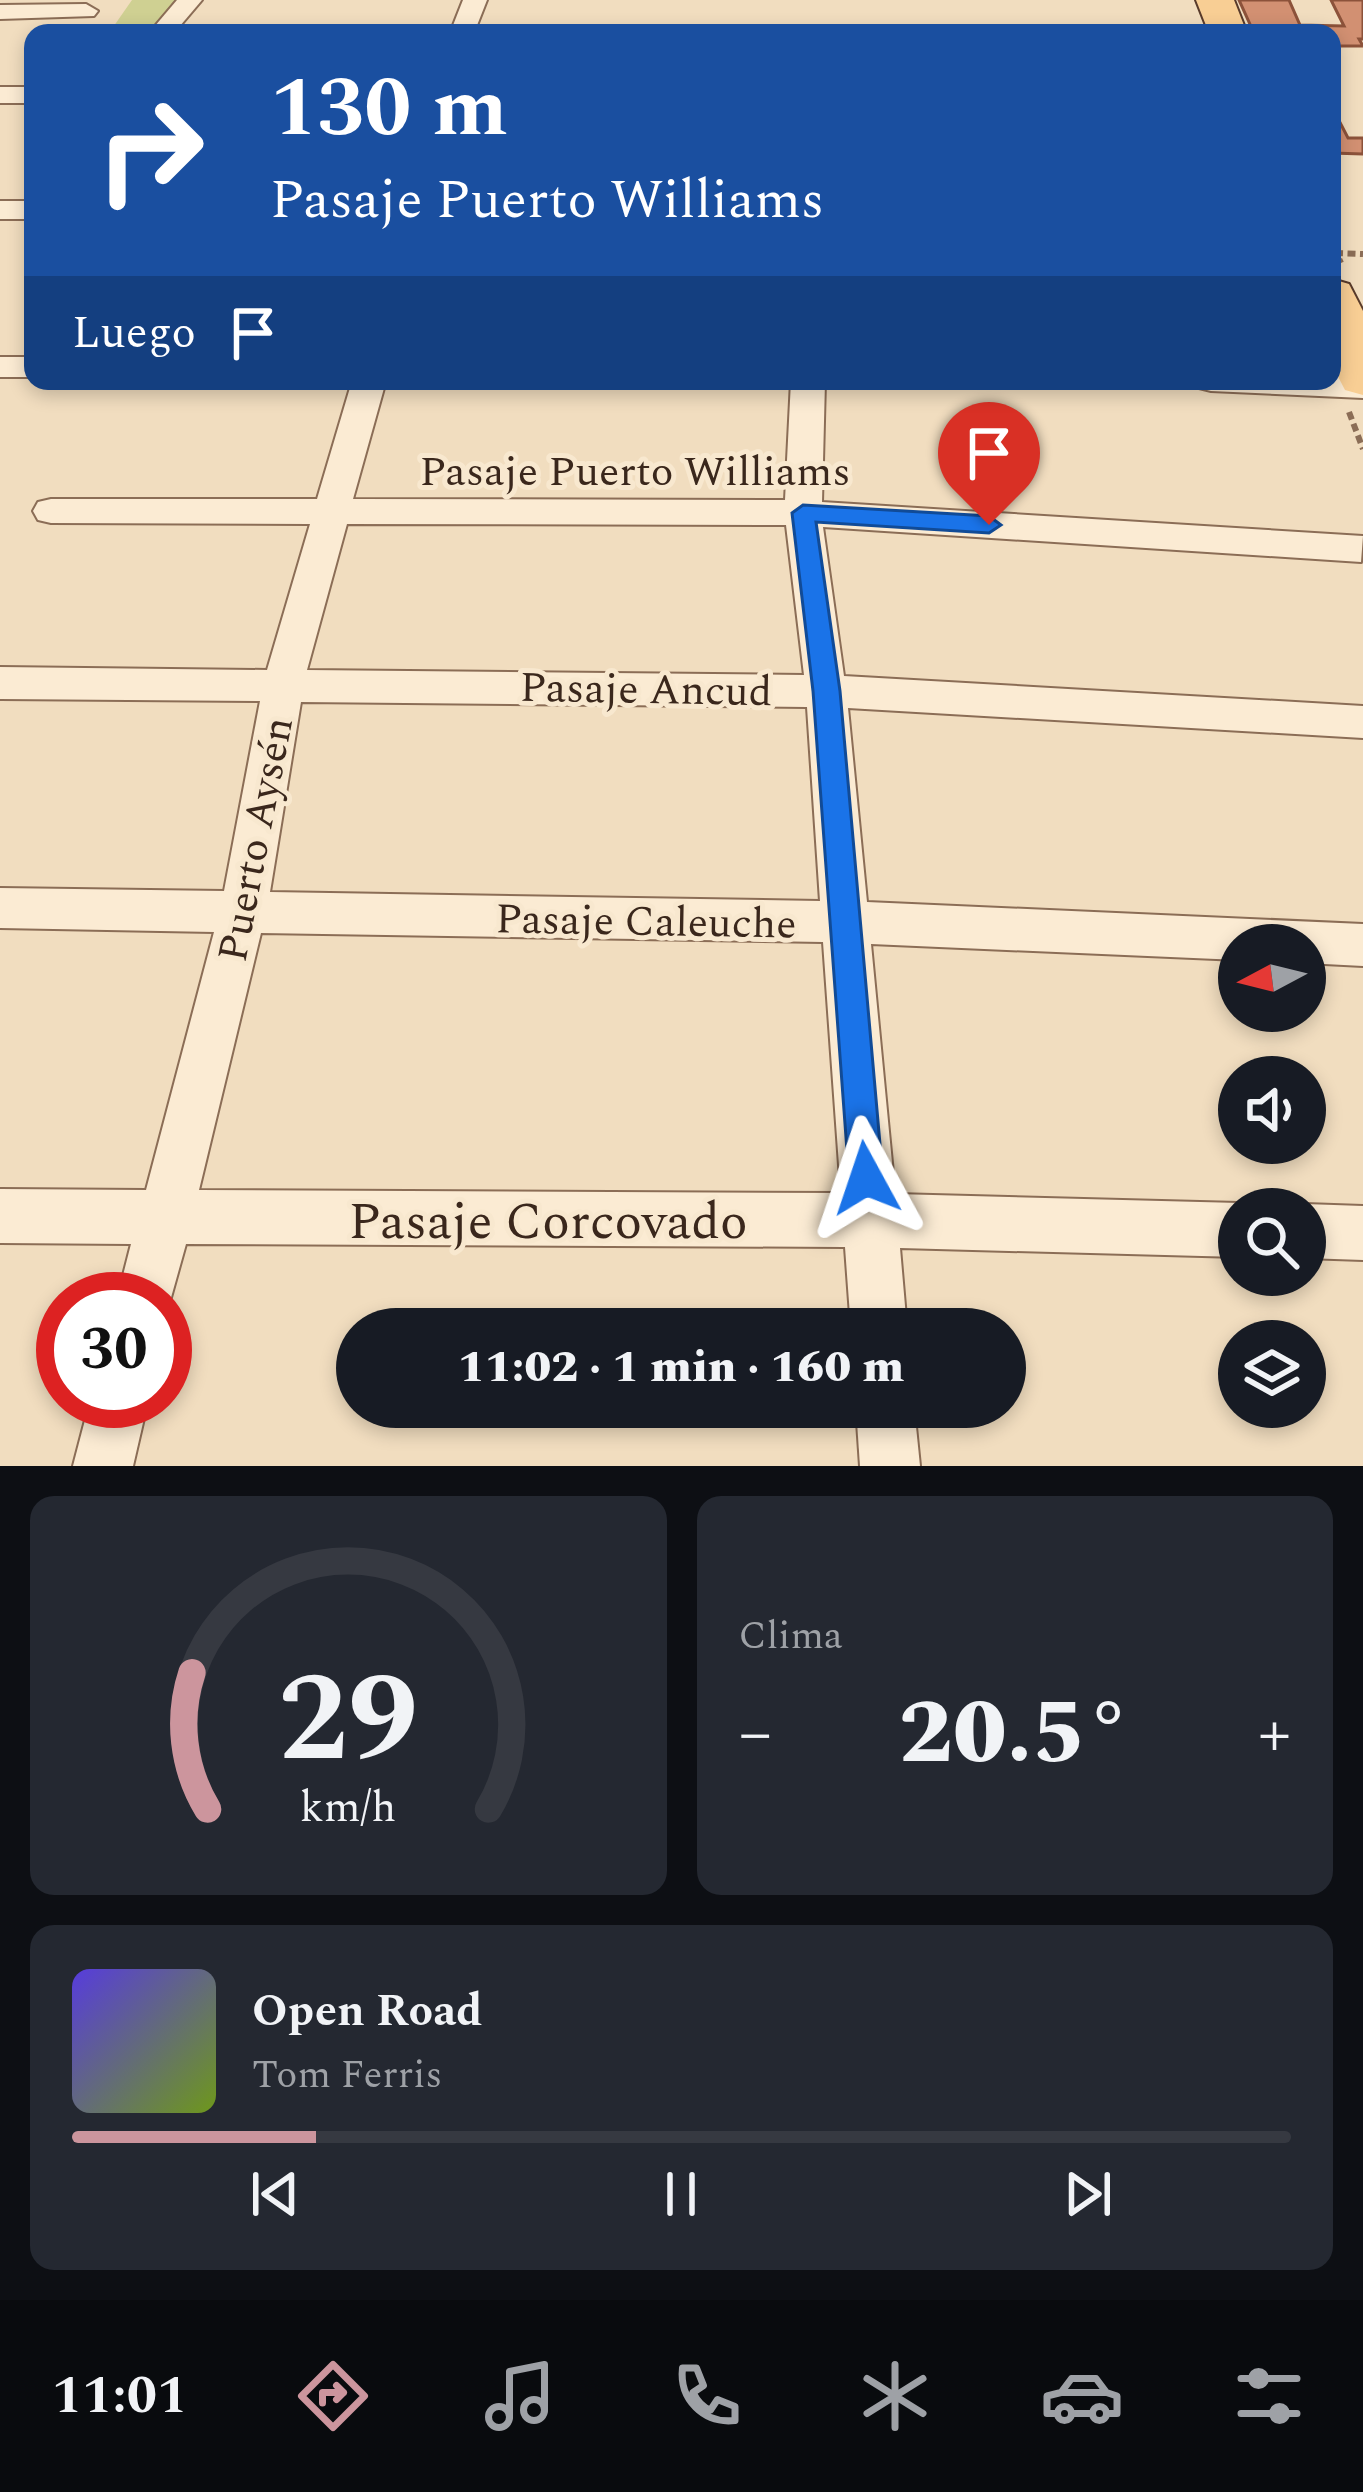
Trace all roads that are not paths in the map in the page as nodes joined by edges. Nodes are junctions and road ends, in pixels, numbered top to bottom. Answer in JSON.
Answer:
{"nodes":[{"id":1,"x":190,"y":0,"type":"edge"},
{"id":2,"x":86,"y":10,"type":"dead end"},
{"id":3,"x":0,"y":11,"type":"edge"},
{"id":4,"x":169,"y":24,"type":"edge"},
{"id":5,"x":1341,"y":320,"type":"edge"},
{"id":6,"x":1363,"y":383,"type":"edge"},
{"id":7,"x":367,"y":390,"type":"edge"},
{"id":8,"x":808,"y":390,"type":"edge"},
{"id":9,"x":51,"y":511,"type":"dead end"},
{"id":10,"x":803,"y":513,"type":"junction"},
{"id":11,"x":333,"y":514,"type":"junction"},
{"id":12,"x":1360,"y":549,"type":"edge"},
{"id":13,"x":0,"y":683,"type":"edge"},
{"id":14,"x":283,"y":683,"type":"junction"},
{"id":15,"x":826,"y":691,"type":"junction"},
{"id":16,"x":1363,"y":722,"type":"edge"},
{"id":17,"x":0,"y":908,"type":"edge"},
{"id":18,"x":243,"y":915,"type":"junction"},
{"id":19,"x":845,"y":922,"type":"junction"},
{"id":20,"x":1363,"y":945,"type":"edge"},
{"id":21,"x":0,"y":1216,"type":"edge"},
{"id":22,"x":166,"y":1220,"type":"junction"},
{"id":23,"x":870,"y":1220,"type":"junction"},
{"id":24,"x":1218,"y":1228,"type":"edge"},
{"id":25,"x":1326,"y":1232,"type":"edge"},
{"id":26,"x":1363,"y":1233,"type":"edge"},
{"id":27,"x":153,"y":1272,"type":"edge"},
{"id":28,"x":877,"y":1308,"type":"edge"},
{"id":29,"x":112,"y":1428,"type":"edge"},
{"id":30,"x":887,"y":1428,"type":"edge"},
{"id":31,"x":103,"y":1466,"type":"edge"},
{"id":32,"x":890,"y":1466,"type":"edge"}],
"edges":[{"from":1,"to":4,"type":"street"},
{"from":2,"to":3,"type":"street"},
{"from":5,"to":6,"type":"main road"},
{"from":7,"to":11,"type":"street","name":"Puerto Aysén"},
{"from":8,"to":10,"type":"street"},
{"from":9,"to":11,"type":"street","name":"Pasaje Puerto Williams"},
{"from":10,"to":11,"type":"street","name":"Pasaje Puerto Williams"},
{"from":10,"to":12,"type":"street","name":"Pasaje Puerto Williams"},
{"from":10,"to":15,"type":"street"},
{"from":11,"to":14,"type":"street","name":"Puerto Aysén"},
{"from":13,"to":14,"type":"street","name":"Pasaje Ancud"},
{"from":14,"to":15,"type":"street","name":"Pasaje Ancud"},
{"from":14,"to":18,"type":"street","name":"Puerto Aysén"},
{"from":15,"to":16,"type":"street","name":"Pasaje Ancud"},
{"from":15,"to":19,"type":"street"},
{"from":17,"to":18,"type":"street","name":"Pasaje Caleuche"},
{"from":18,"to":19,"type":"street","name":"Pasaje Caleuche"},
{"from":18,"to":22,"type":"street","name":"Puerto Aysén"},
{"from":19,"to":20,"type":"street","name":"Pasaje Caleuche"},
{"from":19,"to":23,"type":"street"},
{"from":21,"to":22,"type":"street","name":"Pasaje Corcovado"},
{"from":22,"to":23,"type":"street","name":"Pasaje Corcovado"},
{"from":22,"to":27,"type":"street","name":"Puerto Aysén"},
{"from":23,"to":24,"type":"street","name":"Pasaje Corcovado"},
{"from":23,"to":28,"type":"street"},
{"from":25,"to":26,"type":"street"},
{"from":29,"to":31,"type":"street"},
{"from":30,"to":32,"type":"street"}]}
